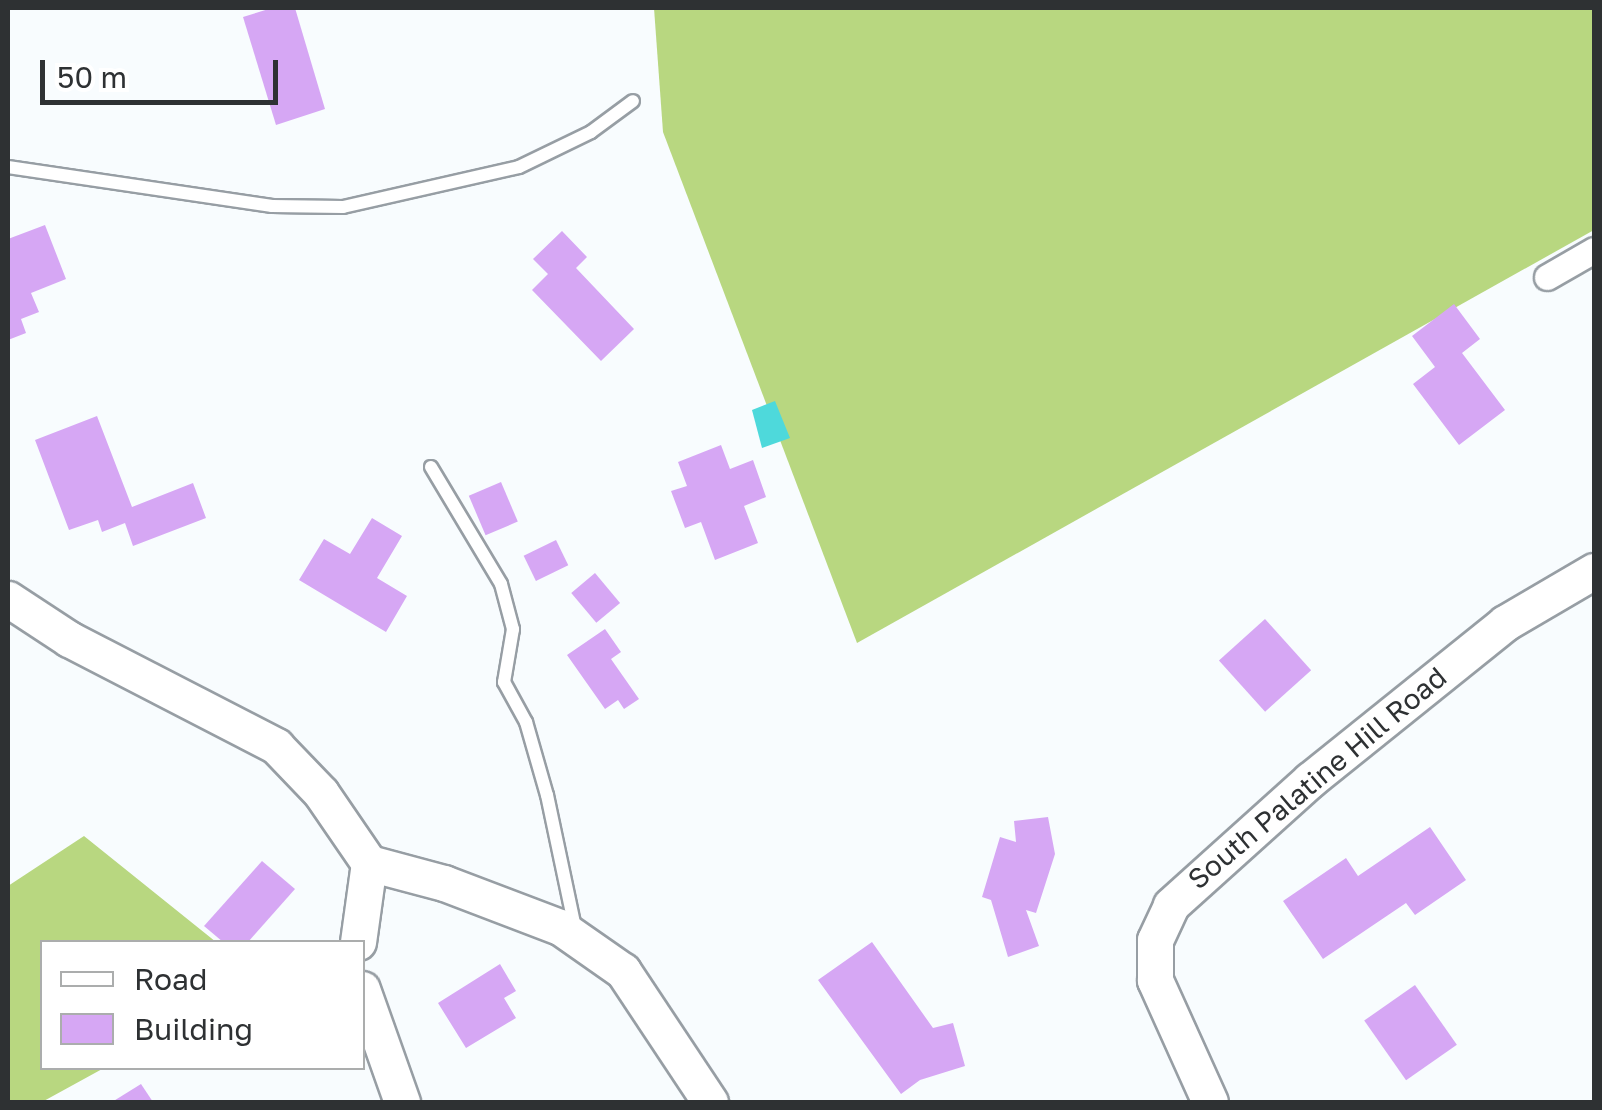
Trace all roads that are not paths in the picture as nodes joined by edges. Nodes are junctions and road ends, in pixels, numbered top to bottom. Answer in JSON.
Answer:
{"nodes":[{"id":1,"x":633,"y":101,"type":"dead end"},
{"id":2,"x":8,"y":167,"type":"edge"},
{"id":3,"x":1594,"y":250,"type":"edge"},
{"id":4,"x":1546,"y":276,"type":"dead end"},
{"id":5,"x":432,"y":467,"type":"dead end"},
{"id":6,"x":1594,"y":571,"type":"edge"},
{"id":7,"x":8,"y":599,"type":"edge"},
{"id":8,"x":369,"y":862,"type":"junction"},
{"id":9,"x":576,"y":936,"type":"junction"},
{"id":10,"x":358,"y":940,"type":"edge"},
{"id":11,"x":365,"y":997,"type":"edge"},
{"id":12,"x":402,"y":1102,"type":"edge"},
{"id":13,"x":710,"y":1102,"type":"edge"},
{"id":14,"x":1210,"y":1102,"type":"edge"}],
"edges":[{"from":1,"to":2,"type":"lane"},
{"from":3,"to":4,"type":"street"},
{"from":5,"to":9,"type":"lane"},
{"from":6,"to":14,"type":"street","name":"South Palatine Hill Road"},
{"from":7,"to":8,"type":"street"},
{"from":8,"to":9,"type":"street"},
{"from":8,"to":10,"type":"street"},
{"from":9,"to":13,"type":"street"},
{"from":11,"to":12,"type":"street"}]}
